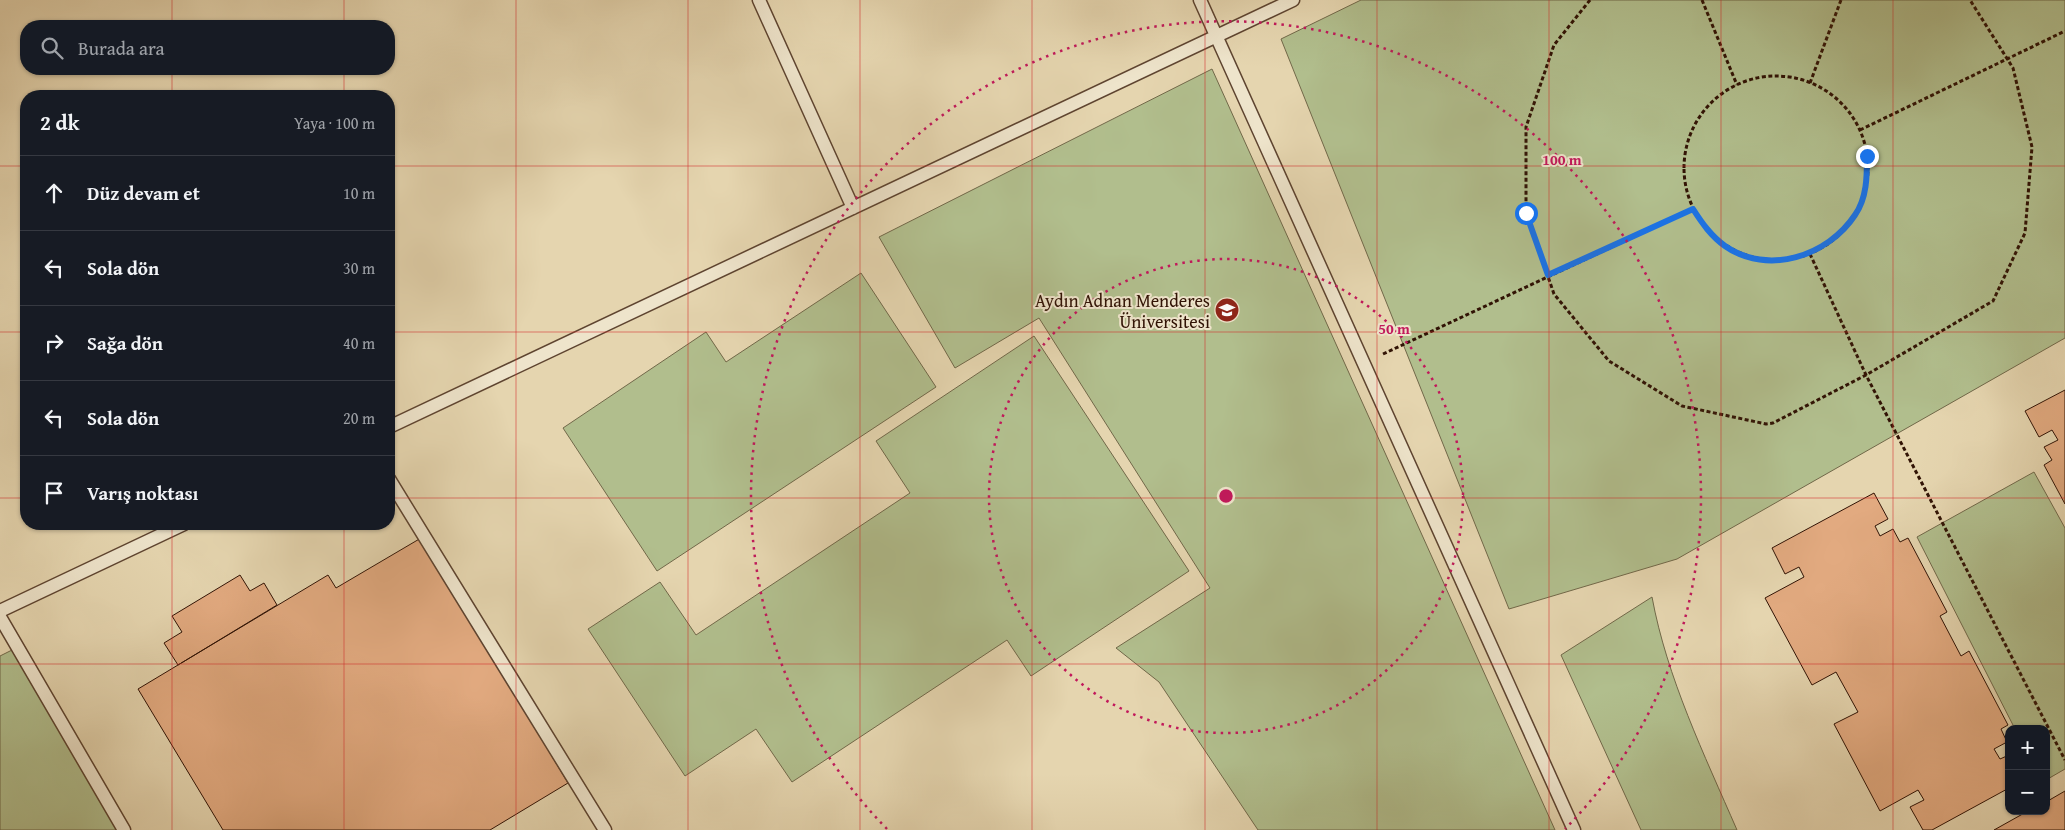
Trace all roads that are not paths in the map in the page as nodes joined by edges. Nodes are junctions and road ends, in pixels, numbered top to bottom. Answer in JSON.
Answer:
{"nodes":[{"id":1,"x":759,"y":0,"type":"edge"},
{"id":2,"x":1200,"y":0,"type":"edge"},
{"id":3,"x":1293,"y":0,"type":"edge"},
{"id":4,"x":1217,"y":36,"type":"junction"},
{"id":5,"x":853,"y":208,"type":"junction"},
{"id":6,"x":395,"y":424,"type":"edge"},
{"id":7,"x":395,"y":490,"type":"edge"},
{"id":8,"x":171,"y":530,"type":"edge"},
{"id":9,"x":0,"y":611,"type":"edge"},
{"id":10,"x":0,"y":617,"type":"edge"},
{"id":11,"x":124,"y":830,"type":"edge"},
{"id":12,"x":605,"y":830,"type":"edge"},
{"id":13,"x":1574,"y":830,"type":"edge"}],
"edges":[{"from":1,"to":5,"type":"lane"},
{"from":2,"to":4,"type":"lane"},
{"from":3,"to":4,"type":"lane"},
{"from":4,"to":5,"type":"lane"},
{"from":4,"to":13,"type":"lane"},
{"from":5,"to":6,"type":"lane"},
{"from":7,"to":12,"type":"lane"},
{"from":8,"to":9,"type":"lane"},
{"from":10,"to":11,"type":"lane"}]}
